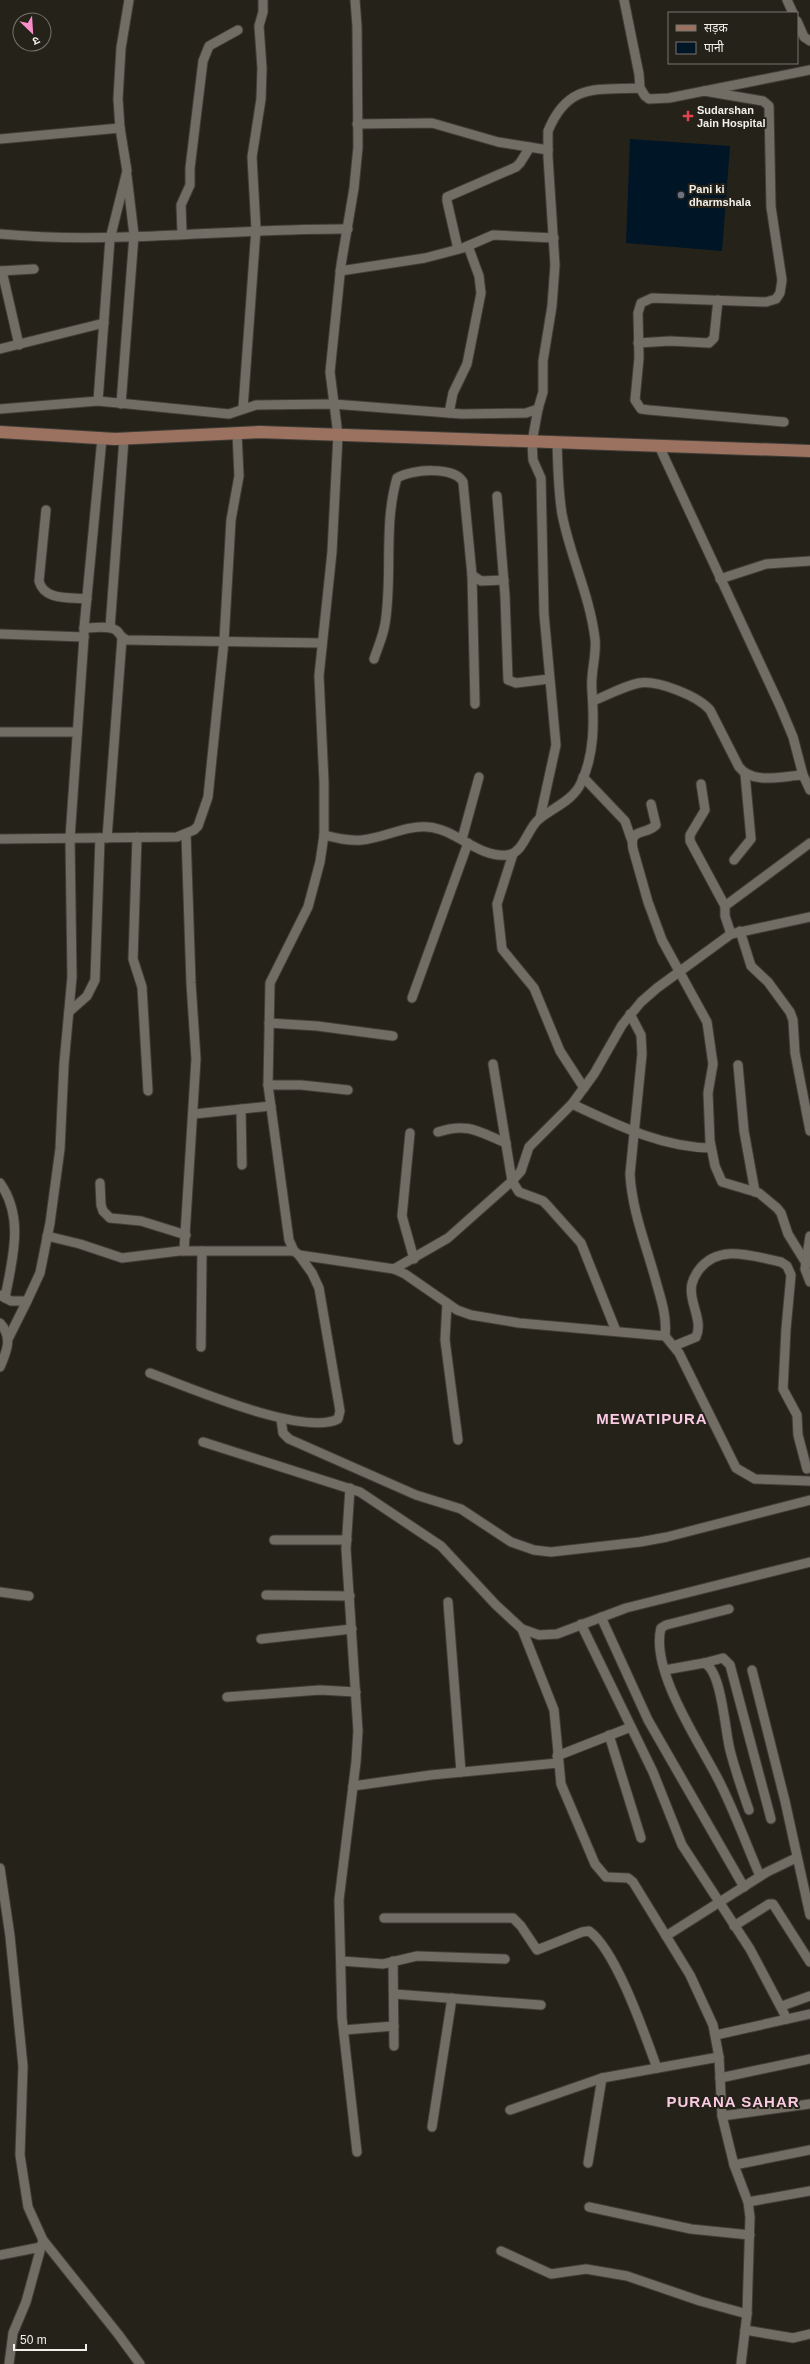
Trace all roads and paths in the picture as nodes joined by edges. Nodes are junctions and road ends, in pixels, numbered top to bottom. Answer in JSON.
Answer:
{"nodes":[{"id":1,"x":129,"y":0,"type":"edge"},
{"id":2,"x":263,"y":0,"type":"edge"},
{"id":3,"x":355,"y":0,"type":"edge"},
{"id":4,"x":624,"y":0,"type":"edge"},
{"id":5,"x":787,"y":0,"type":"edge"},
{"id":6,"x":793,"y":12,"type":"edge"},
{"id":7,"x":798,"y":23,"type":"edge"},
{"id":8,"x":238,"y":30,"type":"dead end"},
{"id":9,"x":810,"y":41,"type":"edge"},
{"id":10,"x":810,"y":70,"type":"edge"},
{"id":11,"x":640,"y":88,"type":"junction"},
{"id":12,"x":704,"y":91,"type":"junction"},
{"id":13,"x":358,"y":124,"type":"junction"},
{"id":14,"x":120,"y":128,"type":"junction"},
{"id":15,"x":0,"y":139,"type":"edge"},
{"id":16,"x":530,"y":147,"type":"junction"},
{"id":17,"x":548,"y":150,"type":"junction"},
{"id":18,"x":127,"y":171,"type":"junction"},
{"id":19,"x":348,"y":229,"type":"junction"},
{"id":20,"x":256,"y":230,"type":"junction"},
{"id":21,"x":182,"y":233,"type":"junction"},
{"id":22,"x":0,"y":234,"type":"edge"},
{"id":23,"x":134,"y":235,"type":"junction"},
{"id":24,"x":554,"y":238,"type":"junction"},
{"id":25,"x":110,"y":239,"type":"junction"},
{"id":26,"x":468,"y":246,"type":"junction"},
{"id":27,"x":458,"y":248,"type":"junction"},
{"id":28,"x":34,"y":269,"type":"dead end"},
{"id":29,"x":1,"y":271,"type":"edge"},
{"id":30,"x":340,"y":271,"type":"junction"},
{"id":31,"x":718,"y":300,"type":"junction"},
{"id":32,"x":104,"y":323,"type":"junction"},
{"id":33,"x":638,"y":342,"type":"junction"},
{"id":34,"x":19,"y":345,"type":"junction"},
{"id":35,"x":0,"y":349,"type":"edge"},
{"id":36,"x":98,"y":401,"type":"junction"},
{"id":37,"x":121,"y":404,"type":"junction"},
{"id":38,"x":333,"y":404,"type":"junction"},
{"id":39,"x":243,"y":408,"type":"junction"},
{"id":40,"x":0,"y":409,"type":"edge"},
{"id":41,"x":538,"y":409,"type":"junction"},
{"id":42,"x":449,"y":413,"type":"junction"},
{"id":43,"x":784,"y":422,"type":"dead end"},
{"id":44,"x":0,"y":432,"type":"edge"},
{"id":45,"x":238,"y":433,"type":"junction"},
{"id":46,"x":338,"y":435,"type":"junction"},
{"id":47,"x":102,"y":438,"type":"junction"},
{"id":48,"x":124,"y":438,"type":"junction"},
{"id":49,"x":532,"y":442,"type":"junction"},
{"id":50,"x":557,"y":442,"type":"junction"},
{"id":51,"x":659,"y":446,"type":"junction"},
{"id":52,"x":810,"y":451,"type":"edge"},
{"id":53,"x":497,"y":496,"type":"dead end"},
{"id":54,"x":46,"y":510,"type":"dead end"},
{"id":55,"x":810,"y":561,"type":"edge"},
{"id":56,"x":472,"y":575,"type":"junction"},
{"id":57,"x":720,"y":579,"type":"junction"},
{"id":58,"x":504,"y":580,"type":"junction"},
{"id":59,"x":87,"y":599,"type":"junction"},
{"id":60,"x":110,"y":628,"type":"junction"},
{"id":61,"x":84,"y":632,"type":"junction"},
{"id":62,"x":0,"y":634,"type":"edge"},
{"id":63,"x":122,"y":638,"type":"junction"},
{"id":64,"x":224,"y":641,"type":"junction"},
{"id":65,"x":322,"y":643,"type":"junction"},
{"id":66,"x":374,"y":659,"type":"dead end"},
{"id":67,"x":549,"y":678,"type":"junction"},
{"id":68,"x":593,"y":701,"type":"junction"},
{"id":69,"x":475,"y":704,"type":"dead end"},
{"id":70,"x":0,"y":732,"type":"edge"},
{"id":71,"x":77,"y":732,"type":"junction"},
{"id":72,"x":745,"y":774,"type":"junction"},
{"id":73,"x":803,"y":774,"type":"junction"},
{"id":74,"x":479,"y":777,"type":"dead end"},
{"id":75,"x":584,"y":777,"type":"junction"},
{"id":76,"x":701,"y":784,"type":"dead end"},
{"id":77,"x":810,"y":790,"type":"edge"},
{"id":78,"x":651,"y":804,"type":"dead end"},
{"id":79,"x":540,"y":818,"type":"junction"},
{"id":80,"x":186,"y":834,"type":"junction"},
{"id":81,"x":324,"y":835,"type":"junction"},
{"id":82,"x":70,"y":838,"type":"junction"},
{"id":83,"x":103,"y":838,"type":"junction"},
{"id":84,"x":138,"y":838,"type":"junction"},
{"id":85,"x":0,"y":839,"type":"edge"},
{"id":86,"x":465,"y":841,"type":"junction"},
{"id":87,"x":632,"y":841,"type":"junction"},
{"id":88,"x":810,"y":843,"type":"edge"},
{"id":89,"x":514,"y":854,"type":"junction"},
{"id":90,"x":734,"y":860,"type":"dead end"},
{"id":91,"x":725,"y":906,"type":"junction"},
{"id":92,"x":810,"y":917,"type":"edge"},
{"id":93,"x":735,"y":933,"type":"junction"},
{"id":94,"x":678,"y":972,"type":"junction"},
{"id":95,"x":412,"y":998,"type":"dead end"},
{"id":96,"x":68,"y":1012,"type":"junction"},
{"id":97,"x":630,"y":1014,"type":"junction"},
{"id":98,"x":269,"y":1023,"type":"junction"},
{"id":99,"x":393,"y":1036,"type":"dead end"},
{"id":100,"x":493,"y":1064,"type":"dead end"},
{"id":101,"x":738,"y":1065,"type":"dead end"},
{"id":102,"x":268,"y":1085,"type":"junction"},
{"id":103,"x":584,"y":1088,"type":"junction"},
{"id":104,"x":348,"y":1090,"type":"dead end"},
{"id":105,"x":148,"y":1091,"type":"dead end"},
{"id":106,"x":572,"y":1104,"type":"junction"},
{"id":107,"x":271,"y":1106,"type":"junction"},
{"id":108,"x":241,"y":1109,"type":"junction"},
{"id":109,"x":194,"y":1114,"type":"junction"},
{"id":110,"x":810,"y":1131,"type":"edge"},
{"id":111,"x":438,"y":1132,"type":"dead end"},
{"id":112,"x":410,"y":1133,"type":"dead end"},
{"id":113,"x":635,"y":1134,"type":"junction"},
{"id":114,"x":506,"y":1143,"type":"junction"},
{"id":115,"x":711,"y":1148,"type":"junction"},
{"id":116,"x":242,"y":1165,"type":"dead end"},
{"id":117,"x":512,"y":1181,"type":"junction"},
{"id":118,"x":0,"y":1183,"type":"edge"},
{"id":119,"x":100,"y":1184,"type":"dead end"},
{"id":120,"x":755,"y":1192,"type":"junction"},
{"id":121,"x":186,"y":1235,"type":"junction"},
{"id":122,"x":47,"y":1236,"type":"junction"},
{"id":123,"x":810,"y":1236,"type":"edge"},
{"id":124,"x":184,"y":1251,"type":"junction"},
{"id":125,"x":202,"y":1251,"type":"junction"},
{"id":126,"x":297,"y":1253,"type":"junction"},
{"id":127,"x":414,"y":1259,"type":"junction"},
{"id":128,"x":806,"y":1263,"type":"junction"},
{"id":129,"x":394,"y":1269,"type":"junction"},
{"id":130,"x":810,"y":1282,"type":"edge"},
{"id":131,"x":3,"y":1296,"type":"edge"},
{"id":132,"x":27,"y":1301,"type":"junction"},
{"id":133,"x":447,"y":1303,"type":"junction"},
{"id":134,"x":0,"y":1323,"type":"edge"},
{"id":135,"x":616,"y":1331,"type":"junction"},
{"id":136,"x":665,"y":1336,"type":"junction"},
{"id":137,"x":8,"y":1339,"type":"junction"},
{"id":138,"x":674,"y":1346,"type":"junction"},
{"id":139,"x":201,"y":1347,"type":"dead end"},
{"id":140,"x":0,"y":1367,"type":"edge"},
{"id":141,"x":150,"y":1373,"type":"dead end"},
{"id":142,"x":281,"y":1419,"type":"junction"},
{"id":143,"x":458,"y":1440,"type":"dead end"},
{"id":144,"x":203,"y":1442,"type":"dead end"},
{"id":145,"x":809,"y":1467,"type":"edge"},
{"id":146,"x":799,"y":1480,"type":"junction"},
{"id":147,"x":810,"y":1481,"type":"edge"},
{"id":148,"x":350,"y":1488,"type":"junction"},
{"id":149,"x":810,"y":1500,"type":"edge"},
{"id":150,"x":274,"y":1540,"type":"dead end"},
{"id":151,"x":347,"y":1540,"type":"junction"},
{"id":152,"x":810,"y":1562,"type":"edge"},
{"id":153,"x":0,"y":1592,"type":"edge"},
{"id":154,"x":266,"y":1595,"type":"dead end"},
{"id":155,"x":29,"y":1596,"type":"dead end"},
{"id":156,"x":350,"y":1596,"type":"junction"},
{"id":157,"x":448,"y":1602,"type":"dead end"},
{"id":158,"x":729,"y":1609,"type":"dead end"},
{"id":159,"x":601,"y":1617,"type":"junction"},
{"id":160,"x":581,"y":1624,"type":"junction"},
{"id":161,"x":352,"y":1629,"type":"junction"},
{"id":162,"x":522,"y":1629,"type":"junction"},
{"id":163,"x":261,"y":1640,"type":"dead end"},
{"id":164,"x":704,"y":1663,"type":"junction"},
{"id":165,"x":665,"y":1670,"type":"junction"},
{"id":166,"x":752,"y":1670,"type":"dead end"},
{"id":167,"x":356,"y":1692,"type":"junction"},
{"id":168,"x":227,"y":1697,"type":"dead end"},
{"id":169,"x":631,"y":1727,"type":"junction"},
{"id":170,"x":609,"y":1735,"type":"junction"},
{"id":171,"x":558,"y":1760,"type":"junction"},
{"id":172,"x":461,"y":1772,"type":"junction"},
{"id":173,"x":353,"y":1786,"type":"junction"},
{"id":174,"x":749,"y":1810,"type":"dead end"},
{"id":175,"x":771,"y":1819,"type":"dead end"},
{"id":176,"x":642,"y":1838,"type":"dead end"},
{"id":177,"x":796,"y":1858,"type":"junction"},
{"id":178,"x":0,"y":1868,"type":"edge"},
{"id":179,"x":760,"y":1876,"type":"junction"},
{"id":180,"x":744,"y":1887,"type":"junction"},
{"id":181,"x":719,"y":1903,"type":"junction"},
{"id":182,"x":810,"y":1915,"type":"edge"},
{"id":183,"x":384,"y":1918,"type":"dead end"},
{"id":184,"x":734,"y":1926,"type":"junction"},
{"id":185,"x":666,"y":1936,"type":"junction"},
{"id":186,"x":505,"y":1958,"type":"dead end"},
{"id":187,"x":341,"y":1961,"type":"junction"},
{"id":188,"x":393,"y":1961,"type":"junction"},
{"id":189,"x":810,"y":1962,"type":"edge"},
{"id":190,"x":394,"y":1994,"type":"junction"},
{"id":191,"x":810,"y":1996,"type":"edge"},
{"id":192,"x":452,"y":1998,"type":"junction"},
{"id":193,"x":541,"y":2005,"type":"dead end"},
{"id":194,"x":782,"y":2006,"type":"junction"},
{"id":195,"x":810,"y":2014,"type":"edge"},
{"id":196,"x":787,"y":2019,"type":"junction"},
{"id":197,"x":394,"y":2026,"type":"junction"},
{"id":198,"x":344,"y":2030,"type":"junction"},
{"id":199,"x":716,"y":2035,"type":"junction"},
{"id":200,"x":394,"y":2046,"type":"dead end"},
{"id":201,"x":719,"y":2057,"type":"junction"},
{"id":202,"x":810,"y":2059,"type":"edge"},
{"id":203,"x":658,"y":2068,"type":"junction"},
{"id":204,"x":602,"y":2078,"type":"junction"},
{"id":205,"x":720,"y":2078,"type":"junction"},
{"id":206,"x":810,"y":2104,"type":"edge"},
{"id":207,"x":510,"y":2110,"type":"dead end"},
{"id":208,"x":722,"y":2116,"type":"junction"},
{"id":209,"x":432,"y":2127,"type":"dead end"},
{"id":210,"x":810,"y":2150,"type":"edge"},
{"id":211,"x":357,"y":2152,"type":"dead end"},
{"id":212,"x":588,"y":2163,"type":"dead end"},
{"id":213,"x":734,"y":2165,"type":"junction"},
{"id":214,"x":810,"y":2191,"type":"edge"},
{"id":215,"x":748,"y":2202,"type":"junction"},
{"id":216,"x":589,"y":2207,"type":"dead end"},
{"id":217,"x":750,"y":2235,"type":"junction"},
{"id":218,"x":42,"y":2244,"type":"junction"},
{"id":219,"x":501,"y":2251,"type":"dead end"},
{"id":220,"x":0,"y":2255,"type":"edge"},
{"id":221,"x":747,"y":2314,"type":"junction"},
{"id":222,"x":745,"y":2330,"type":"junction"},
{"id":223,"x":810,"y":2334,"type":"edge"},
{"id":224,"x":9,"y":2364,"type":"edge"},
{"id":225,"x":140,"y":2364,"type":"edge"},
{"id":226,"x":741,"y":2364,"type":"edge"}],
"edges":[{"from":1,"to":14,"type":"street"},
{"from":2,"to":20,"type":"street"},
{"from":3,"to":13,"type":"street"},
{"from":4,"to":11,"type":"street"},
{"from":5,"to":6,"type":"street"},
{"from":7,"to":9,"type":"street"},
{"from":8,"to":21,"type":"street"},
{"from":10,"to":12,"type":"street"},
{"from":11,"to":12,"type":"street"},
{"from":11,"to":17,"type":"street"},
{"from":12,"to":31,"type":"street"},
{"from":13,"to":16,"type":"street"},
{"from":13,"to":19,"type":"street"},
{"from":14,"to":15,"type":"street"},
{"from":14,"to":18,"type":"street"},
{"from":16,"to":17,"type":"street"},
{"from":16,"to":27,"type":"street"},
{"from":17,"to":24,"type":"street"},
{"from":18,"to":23,"type":"street"},
{"from":18,"to":25,"type":"street"},
{"from":19,"to":20,"type":"street"},
{"from":19,"to":30,"type":"street"},
{"from":20,"to":21,"type":"street"},
{"from":20,"to":39,"type":"street"},
{"from":21,"to":23,"type":"street"},
{"from":22,"to":25,"type":"street"},
{"from":23,"to":25,"type":"street"},
{"from":23,"to":37,"type":"street"},
{"from":24,"to":26,"type":"street"},
{"from":24,"to":41,"type":"street"},
{"from":25,"to":32,"type":"street"},
{"from":26,"to":27,"type":"street"},
{"from":26,"to":42,"type":"street"},
{"from":27,"to":30,"type":"street"},
{"from":28,"to":29,"type":"street"},
{"from":29,"to":34,"type":"street"},
{"from":30,"to":38,"type":"street"},
{"from":31,"to":33,"type":"street"},
{"from":31,"to":33,"type":"street"},
{"from":32,"to":34,"type":"street"},
{"from":32,"to":36,"type":"street"},
{"from":33,"to":43,"type":"street"},
{"from":34,"to":35,"type":"street"},
{"from":36,"to":37,"type":"street"},
{"from":36,"to":40,"type":"street"},
{"from":37,"to":39,"type":"street"},
{"from":38,"to":39,"type":"street"},
{"from":38,"to":42,"type":"street"},
{"from":38,"to":46,"type":"street"},
{"from":41,"to":42,"type":"street"},
{"from":41,"to":49,"type":"street"},
{"from":44,"to":47,"type":"main road"},
{"from":45,"to":46,"type":"main road"},
{"from":45,"to":48,"type":"main road"},
{"from":45,"to":64,"type":"street"},
{"from":46,"to":49,"type":"main road"},
{"from":46,"to":65,"type":"street"},
{"from":47,"to":48,"type":"main road"},
{"from":47,"to":59,"type":"street"},
{"from":48,"to":60,"type":"street"},
{"from":49,"to":50,"type":"main road"},
{"from":49,"to":67,"type":"street"},
{"from":50,"to":51,"type":"main road"},
{"from":50,"to":68,"type":"street"},
{"from":51,"to":52,"type":"main road"},
{"from":51,"to":57,"type":"street"},
{"from":53,"to":58,"type":"street"},
{"from":54,"to":59,"type":"street"},
{"from":55,"to":57,"type":"street"},
{"from":56,"to":58,"type":"street"},
{"from":56,"to":66,"type":"street"},
{"from":56,"to":69,"type":"street"},
{"from":57,"to":73,"type":"street"},
{"from":58,"to":67,"type":"street"},
{"from":59,"to":61,"type":"street"},
{"from":60,"to":61,"type":"street"},
{"from":60,"to":63,"type":"street"},
{"from":61,"to":62,"type":"street"},
{"from":61,"to":71,"type":"street"},
{"from":63,"to":64,"type":"street"},
{"from":63,"to":83,"type":"street"},
{"from":64,"to":65,"type":"street"},
{"from":64,"to":80,"type":"street"},
{"from":65,"to":81,"type":"street"},
{"from":67,"to":79,"type":"street"},
{"from":68,"to":72,"type":"street"},
{"from":68,"to":75,"type":"street"},
{"from":70,"to":71,"type":"street"},
{"from":71,"to":82,"type":"street"},
{"from":72,"to":73,"type":"street"},
{"from":72,"to":90,"type":"street"},
{"from":73,"to":77,"type":"street"},
{"from":74,"to":86,"type":"street"},
{"from":75,"to":79,"type":"street"},
{"from":75,"to":87,"type":"street"},
{"from":76,"to":91,"type":"street"},
{"from":78,"to":87,"type":"street"},
{"from":79,"to":89,"type":"street"},
{"from":80,"to":84,"type":"street"},
{"from":80,"to":109,"type":"street"},
{"from":81,"to":86,"type":"street"},
{"from":81,"to":98,"type":"street"},
{"from":82,"to":83,"type":"street"},
{"from":82,"to":85,"type":"street"},
{"from":82,"to":96,"type":"street"},
{"from":83,"to":84,"type":"street"},
{"from":83,"to":96,"type":"street"},
{"from":84,"to":105,"type":"street"},
{"from":86,"to":89,"type":"street"},
{"from":86,"to":95,"type":"street"},
{"from":87,"to":94,"type":"street"},
{"from":88,"to":91,"type":"street"},
{"from":89,"to":103,"type":"street"},
{"from":91,"to":93,"type":"street"},
{"from":92,"to":93,"type":"street"},
{"from":93,"to":94,"type":"street"},
{"from":93,"to":110,"type":"street"},
{"from":94,"to":97,"type":"street"},
{"from":94,"to":115,"type":"street"},
{"from":96,"to":122,"type":"street"},
{"from":97,"to":103,"type":"street"},
{"from":97,"to":113,"type":"street"},
{"from":98,"to":99,"type":"street"},
{"from":98,"to":102,"type":"street"},
{"from":100,"to":114,"type":"street"},
{"from":101,"to":120,"type":"street"},
{"from":102,"to":104,"type":"street"},
{"from":102,"to":107,"type":"street"},
{"from":103,"to":106,"type":"street"},
{"from":106,"to":113,"type":"street"},
{"from":106,"to":117,"type":"street"},
{"from":107,"to":108,"type":"street"},
{"from":107,"to":126,"type":"street"},
{"from":108,"to":109,"type":"street"},
{"from":108,"to":116,"type":"street"},
{"from":109,"to":121,"type":"street"},
{"from":111,"to":114,"type":"street"},
{"from":112,"to":127,"type":"street"},
{"from":113,"to":115,"type":"street"},
{"from":113,"to":136,"type":"street"},
{"from":114,"to":117,"type":"street"},
{"from":115,"to":120,"type":"street"},
{"from":117,"to":127,"type":"street"},
{"from":117,"to":135,"type":"street"},
{"from":118,"to":131,"type":"street"},
{"from":119,"to":121,"type":"street"},
{"from":120,"to":128,"type":"street"},
{"from":121,"to":124,"type":"street"},
{"from":122,"to":124,"type":"street"},
{"from":122,"to":132,"type":"street"},
{"from":123,"to":128,"type":"street"},
{"from":124,"to":125,"type":"street"},
{"from":125,"to":126,"type":"street"},
{"from":125,"to":139,"type":"street"},
{"from":126,"to":129,"type":"street"},
{"from":126,"to":142,"type":"street"},
{"from":127,"to":129,"type":"street"},
{"from":128,"to":130,"type":"street"},
{"from":129,"to":133,"type":"street"},
{"from":131,"to":132,"type":"street"},
{"from":132,"to":137,"type":"street"},
{"from":133,"to":135,"type":"street"},
{"from":133,"to":143,"type":"street"},
{"from":134,"to":137,"type":"street"},
{"from":135,"to":136,"type":"street"},
{"from":136,"to":138,"type":"street"},
{"from":137,"to":140,"type":"street"},
{"from":138,"to":145,"type":"street"},
{"from":138,"to":146,"type":"street"},
{"from":141,"to":142,"type":"street"},
{"from":142,"to":149,"type":"street"},
{"from":144,"to":148,"type":"street"},
{"from":145,"to":146,"type":"street"},
{"from":146,"to":147,"type":"street"},
{"from":148,"to":151,"type":"street"},
{"from":148,"to":162,"type":"street"},
{"from":150,"to":151,"type":"street"},
{"from":151,"to":156,"type":"street"},
{"from":152,"to":159,"type":"street"},
{"from":153,"to":155,"type":"street"},
{"from":154,"to":156,"type":"street"},
{"from":156,"to":161,"type":"street"},
{"from":157,"to":172,"type":"street"},
{"from":158,"to":165,"type":"street"},
{"from":159,"to":160,"type":"street"},
{"from":159,"to":180,"type":"street"},
{"from":160,"to":162,"type":"street"},
{"from":160,"to":169,"type":"street"},
{"from":161,"to":163,"type":"street"},
{"from":161,"to":167,"type":"street"},
{"from":162,"to":171,"type":"street"},
{"from":164,"to":165,"type":"street"},
{"from":164,"to":174,"type":"street"},
{"from":164,"to":175,"type":"street"},
{"from":165,"to":179,"type":"street"},
{"from":166,"to":177,"type":"street"},
{"from":167,"to":168,"type":"street"},
{"from":167,"to":173,"type":"street"},
{"from":169,"to":170,"type":"street"},
{"from":169,"to":181,"type":"street"},
{"from":170,"to":171,"type":"street"},
{"from":170,"to":176,"type":"street"},
{"from":171,"to":172,"type":"street"},
{"from":171,"to":185,"type":"street"},
{"from":172,"to":173,"type":"street"},
{"from":173,"to":187,"type":"street"},
{"from":177,"to":179,"type":"street"},
{"from":177,"to":182,"type":"street"},
{"from":178,"to":218,"type":"street"},
{"from":179,"to":180,"type":"street"},
{"from":180,"to":181,"type":"street"},
{"from":181,"to":184,"type":"street"},
{"from":181,"to":185,"type":"street"},
{"from":183,"to":203,"type":"street"},
{"from":184,"to":189,"type":"street"},
{"from":184,"to":194,"type":"street"},
{"from":185,"to":199,"type":"street"},
{"from":186,"to":188,"type":"street"},
{"from":187,"to":188,"type":"street"},
{"from":187,"to":198,"type":"street"},
{"from":188,"to":190,"type":"street"},
{"from":190,"to":192,"type":"street"},
{"from":190,"to":197,"type":"street"},
{"from":191,"to":194,"type":"street"},
{"from":192,"to":193,"type":"street"},
{"from":192,"to":209,"type":"street"},
{"from":194,"to":196,"type":"street"},
{"from":195,"to":196,"type":"street"},
{"from":196,"to":199,"type":"street"},
{"from":197,"to":198,"type":"street"},
{"from":197,"to":200,"type":"street"},
{"from":198,"to":211,"type":"street"},
{"from":199,"to":201,"type":"street"},
{"from":201,"to":203,"type":"street"},
{"from":201,"to":205,"type":"street"},
{"from":202,"to":205,"type":"street"},
{"from":203,"to":204,"type":"street"},
{"from":204,"to":207,"type":"street"},
{"from":204,"to":212,"type":"street"},
{"from":205,"to":208,"type":"street"},
{"from":206,"to":208,"type":"street"},
{"from":208,"to":213,"type":"street"},
{"from":210,"to":213,"type":"street"},
{"from":213,"to":215,"type":"street"},
{"from":214,"to":215,"type":"street"},
{"from":215,"to":217,"type":"street"},
{"from":216,"to":217,"type":"street"},
{"from":217,"to":221,"type":"street"},
{"from":218,"to":220,"type":"street"},
{"from":218,"to":224,"type":"street"},
{"from":218,"to":225,"type":"street"},
{"from":219,"to":221,"type":"street"},
{"from":221,"to":222,"type":"street"},
{"from":222,"to":223,"type":"street"},
{"from":222,"to":226,"type":"street"}]}
